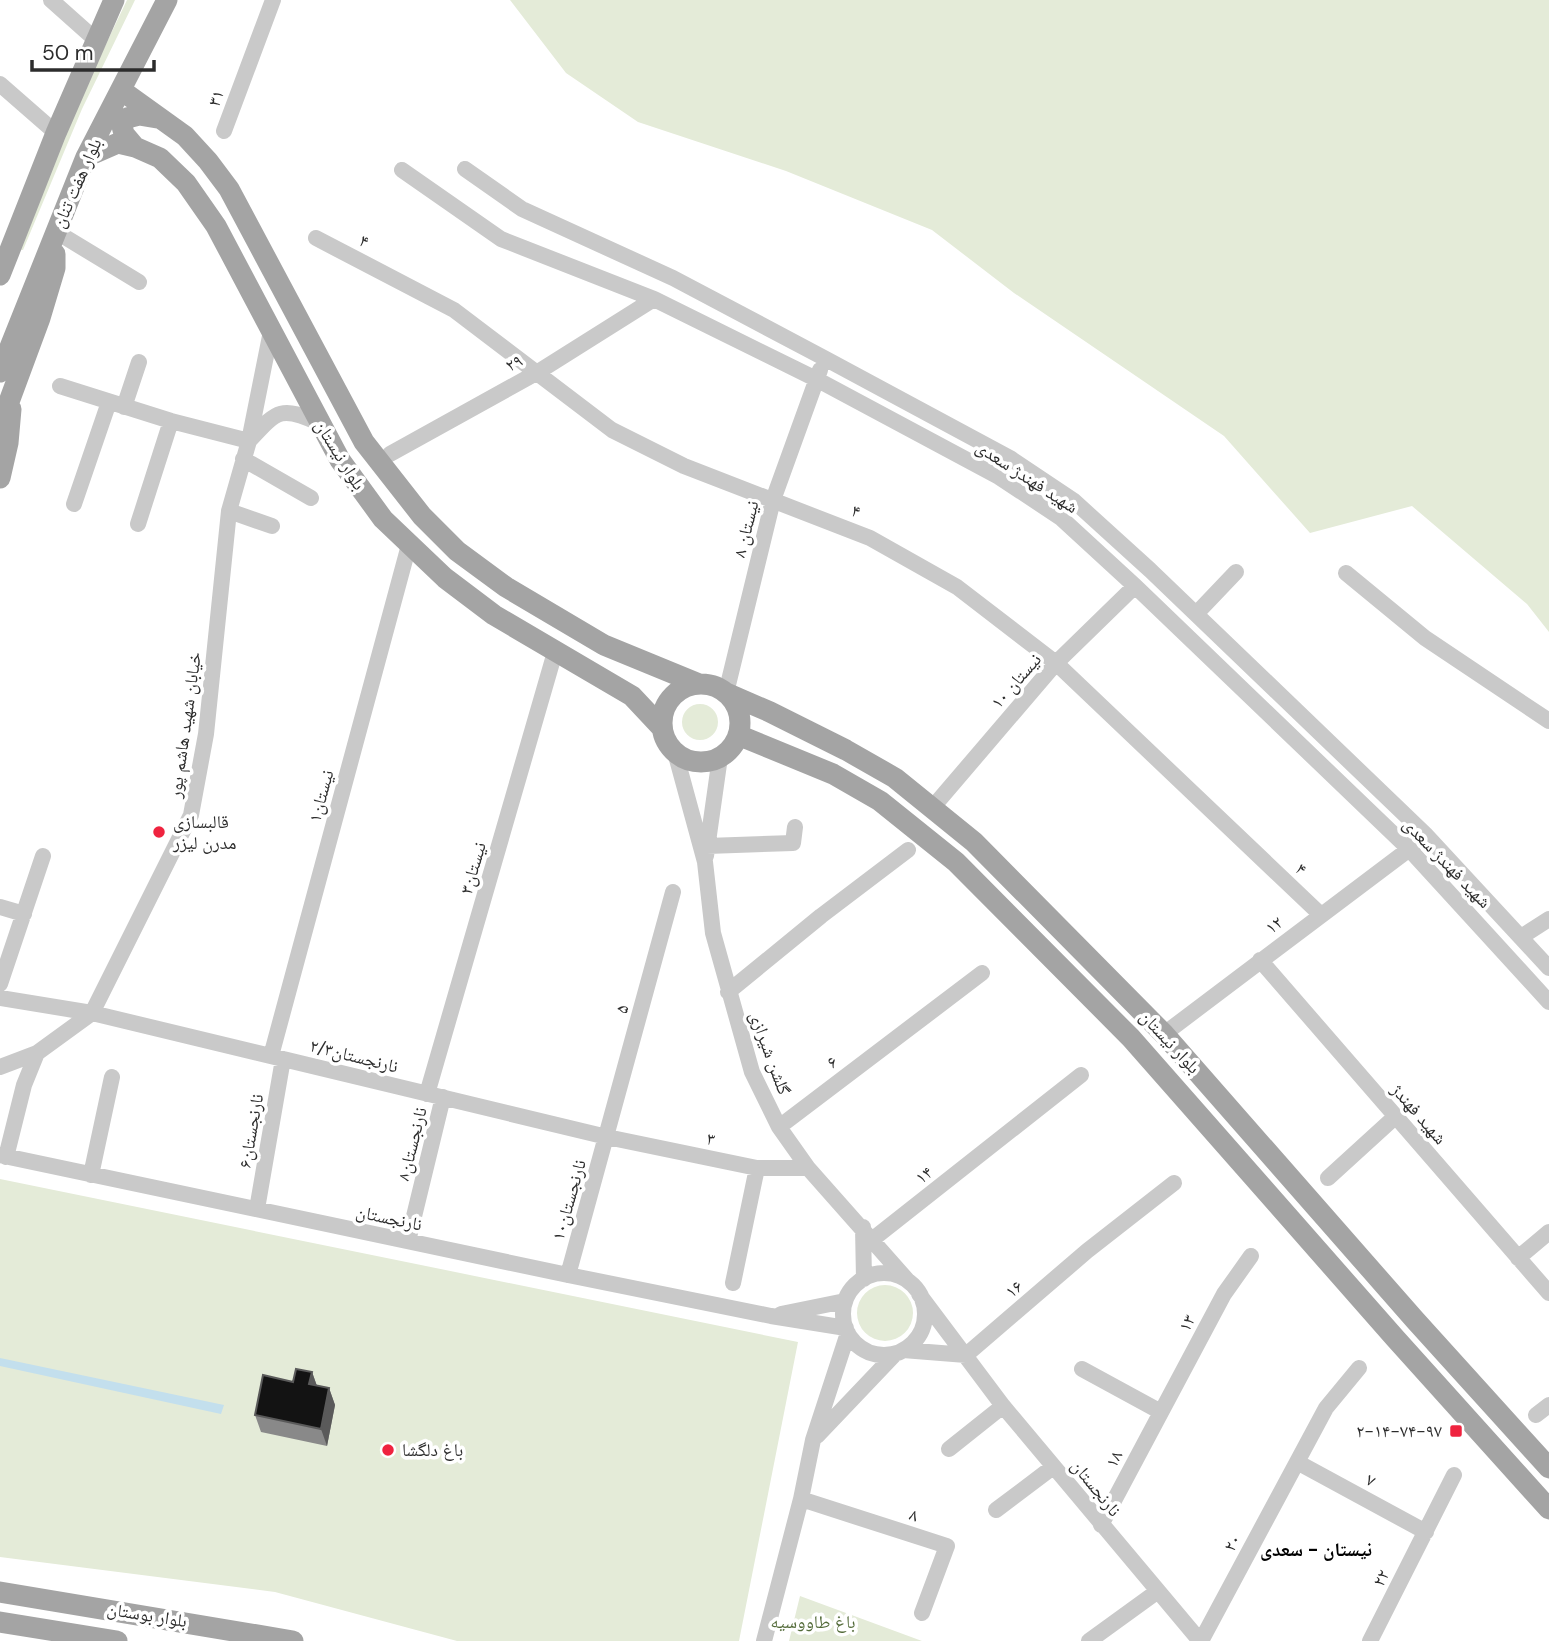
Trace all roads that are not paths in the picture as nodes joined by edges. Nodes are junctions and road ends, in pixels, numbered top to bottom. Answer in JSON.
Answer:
{"nodes":[{"id":1,"x":51,"y":0,"type":"edge"},
{"id":2,"x":114,"y":0,"type":"edge"},
{"id":3,"x":167,"y":0,"type":"edge"},
{"id":4,"x":273,"y":0,"type":"edge"},
{"id":5,"x":97,"y":41,"type":"junction"},
{"id":6,"x":0,"y":84,"type":"edge"},
{"id":7,"x":121,"y":90,"type":"junction"},
{"id":8,"x":157,"y":118,"type":"junction"},
{"id":9,"x":224,"y":131,"type":"dead end"},
{"id":10,"x":56,"y":133,"type":"junction"},
{"id":11,"x":135,"y":147,"type":"junction"},
{"id":12,"x":86,"y":157,"type":"junction"},
{"id":13,"x":465,"y":169,"type":"dead end"},
{"id":14,"x":402,"y":170,"type":"dead end"},
{"id":15,"x":22,"y":217,"type":"junction"},
{"id":16,"x":55,"y":231,"type":"junction"},
{"id":17,"x":316,"y":238,"type":"dead end"},
{"id":18,"x":0,"y":244,"type":"edge"},
{"id":19,"x":0,"y":275,"type":"edge"},
{"id":20,"x":139,"y":282,"type":"dead end"},
{"id":21,"x":654,"y":299,"type":"junction"},
{"id":22,"x":271,"y":331,"type":"junction"},
{"id":23,"x":826,"y":359,"type":"junction"},
{"id":24,"x":139,"y":362,"type":"dead end"},
{"id":25,"x":538,"y":372,"type":"junction"},
{"id":26,"x":816,"y":379,"type":"junction"},
{"id":27,"x":6,"y":381,"type":"edge"},
{"id":28,"x":60,"y":386,"type":"dead end"},
{"id":29,"x":117,"y":404,"type":"junction"},
{"id":30,"x":171,"y":421,"type":"junction"},
{"id":31,"x":319,"y":423,"type":"junction"},
{"id":32,"x":0,"y":426,"type":"edge"},
{"id":33,"x":249,"y":441,"type":"junction"},
{"id":34,"x":390,"y":454,"type":"dead end"},
{"id":35,"x":243,"y":458,"type":"junction"},
{"id":36,"x":0,"y":478,"type":"edge"},
{"id":37,"x":311,"y":498,"type":"dead end"},
{"id":38,"x":773,"y":500,"type":"junction"},
{"id":39,"x":74,"y":504,"type":"dead end"},
{"id":40,"x":229,"y":511,"type":"junction"},
{"id":41,"x":138,"y":524,"type":"dead end"},
{"id":42,"x":272,"y":526,"type":"dead end"},
{"id":43,"x":409,"y":545,"type":"junction"},
{"id":44,"x":1236,"y":572,"type":"dead end"},
{"id":45,"x":1346,"y":573,"type":"dead end"},
{"id":46,"x":1135,"y":586,"type":"junction"},
{"id":47,"x":1196,"y":614,"type":"junction"},
{"id":48,"x":555,"y":652,"type":"junction"},
{"id":49,"x":1056,"y":663,"type":"junction"},
{"id":50,"x":699,"y":684,"type":"junction"},
{"id":51,"x":726,"y":693,"type":"junction"},
{"id":52,"x":1549,"y":721,"type":"edge"},
{"id":53,"x":662,"y":728,"type":"junction"},
{"id":54,"x":738,"y":735,"type":"junction"},
{"id":55,"x":675,"y":752,"type":"junction"},
{"id":56,"x":720,"y":757,"type":"junction"},
{"id":57,"x":933,"y":807,"type":"junction"},
{"id":58,"x":795,"y":827,"type":"dead end"},
{"id":59,"x":1425,"y":834,"type":"junction"},
{"id":60,"x":707,"y":846,"type":"junction"},
{"id":61,"x":908,"y":850,"type":"dead end"},
{"id":62,"x":1410,"y":850,"type":"junction"},
{"id":63,"x":43,"y":856,"type":"dead end"},
{"id":64,"x":705,"y":862,"type":"junction"},
{"id":65,"x":673,"y":892,"type":"dead end"},
{"id":66,"x":0,"y":907,"type":"edge"},
{"id":67,"x":24,"y":914,"type":"junction"},
{"id":68,"x":1320,"y":914,"type":"junction"},
{"id":69,"x":1549,"y":919,"type":"edge"},
{"id":70,"x":1521,"y":937,"type":"junction"},
{"id":71,"x":1260,"y":960,"type":"junction"},
{"id":72,"x":1549,"y":968,"type":"edge"},
{"id":73,"x":982,"y":973,"type":"dead end"},
{"id":74,"x":0,"y":984,"type":"edge"},
{"id":75,"x":728,"y":992,"type":"junction"},
{"id":76,"x":0,"y":998,"type":"edge"},
{"id":77,"x":1549,"y":1002,"type":"edge"},
{"id":78,"x":92,"y":1013,"type":"junction"},
{"id":79,"x":1164,"y":1034,"type":"junction"},
{"id":80,"x":37,"y":1053,"type":"junction"},
{"id":81,"x":277,"y":1057,"type":"junction"},
{"id":82,"x":0,"y":1067,"type":"edge"},
{"id":83,"x":1081,"y":1075,"type":"dead end"},
{"id":84,"x":113,"y":1077,"type":"dead end"},
{"id":85,"x":435,"y":1095,"type":"junction"},
{"id":86,"x":1396,"y":1116,"type":"junction"},
{"id":87,"x":779,"y":1127,"type":"junction"},
{"id":88,"x":607,"y":1137,"type":"junction"},
{"id":89,"x":3,"y":1156,"type":"edge"},
{"id":90,"x":757,"y":1168,"type":"junction"},
{"id":91,"x":808,"y":1168,"type":"junction"},
{"id":92,"x":91,"y":1175,"type":"junction"},
{"id":93,"x":1328,"y":1178,"type":"dead end"},
{"id":94,"x":1174,"y":1183,"type":"dead end"},
{"id":95,"x":257,"y":1209,"type":"junction"},
{"id":96,"x":1549,"y":1232,"type":"edge"},
{"id":97,"x":868,"y":1233,"type":"junction"},
{"id":98,"x":408,"y":1241,"type":"junction"},
{"id":99,"x":1251,"y":1256,"type":"dead end"},
{"id":100,"x":1518,"y":1258,"type":"junction"},
{"id":101,"x":568,"y":1275,"type":"junction"},
{"id":102,"x":863,"y":1279,"type":"junction"},
{"id":103,"x":733,"y":1283,"type":"dead end"},
{"id":104,"x":914,"y":1287,"type":"junction"},
{"id":105,"x":1549,"y":1293,"type":"edge"},
{"id":106,"x":845,"y":1301,"type":"junction"},
{"id":107,"x":771,"y":1316,"type":"junction"},
{"id":108,"x":847,"y":1331,"type":"junction"},
{"id":109,"x":899,"y":1352,"type":"junction"},
{"id":110,"x":966,"y":1355,"type":"junction"},
{"id":111,"x":1359,"y":1368,"type":"dead end"},
{"id":112,"x":1082,"y":1369,"type":"dead end"},
{"id":113,"x":1003,"y":1406,"type":"junction"},
{"id":114,"x":1161,"y":1412,"type":"junction"},
{"id":115,"x":813,"y":1440,"type":"junction"},
{"id":116,"x":949,"y":1448,"type":"dead end"},
{"id":117,"x":1297,"y":1462,"type":"junction"},
{"id":118,"x":1053,"y":1466,"type":"junction"},
{"id":119,"x":1549,"y":1468,"type":"edge"},
{"id":120,"x":1454,"y":1475,"type":"dead end"},
{"id":121,"x":802,"y":1499,"type":"junction"},
{"id":122,"x":1549,"y":1509,"type":"edge"},
{"id":123,"x":996,"y":1510,"type":"dead end"},
{"id":124,"x":1101,"y":1525,"type":"junction"},
{"id":125,"x":1426,"y":1532,"type":"junction"},
{"id":126,"x":1158,"y":1591,"type":"junction"},
{"id":127,"x":0,"y":1592,"type":"edge"},
{"id":128,"x":922,"y":1613,"type":"dead end"},
{"id":129,"x":0,"y":1622,"type":"edge"},
{"id":130,"x":107,"y":1640,"type":"edge"},
{"id":131,"x":293,"y":1641,"type":"edge"},
{"id":132,"x":764,"y":1641,"type":"edge"},
{"id":133,"x":1089,"y":1641,"type":"edge"},
{"id":134,"x":1201,"y":1641,"type":"edge"},
{"id":135,"x":1370,"y":1641,"type":"edge"}],
"edges":[{"from":1,"to":5,"type":"street"},
{"from":2,"to":5,"type":"main road","name":"بلوار هفت تنان"},
{"from":3,"to":7,"type":"main road","name":"بلوار هفت تنان"},
{"from":4,"to":9,"type":"street","name":"۳۱"},
{"from":5,"to":10,"type":"main road","name":"بلوار هفت تنان"},
{"from":6,"to":10,"type":"street"},
{"from":7,"to":8,"type":"main road","name":"بلوار نیستان"},
{"from":7,"to":12,"type":"main road","name":"بلوار هفت تنان"},
{"from":8,"to":11,"type":"main road"},
{"from":8,"to":50,"type":"main road","name":"بلوار نیستان"},
{"from":10,"to":15,"type":"main road","name":"بلوار هفت تنان"},
{"from":11,"to":12,"type":"main road"},
{"from":11,"to":22,"type":"main road","name":"بلوار نیستان"},
{"from":12,"to":16,"type":"main road","name":"بلوار هفت تنان"},
{"from":13,"to":23,"type":"street","name":"شهید فهندژ سعدی"},
{"from":14,"to":21,"type":"street","name":"شهید فهندژ سعدی"},
{"from":15,"to":18,"type":"main road"},
{"from":15,"to":19,"type":"main road","name":"بلوار هفت تنان"},
{"from":16,"to":20,"type":"street"},
{"from":16,"to":27,"type":"main road","name":"بلوار هفت تنان"},
{"from":17,"to":25,"type":"street","name":"۴"},
{"from":21,"to":25,"type":"street","name":"۲۹"},
{"from":21,"to":26,"type":"street","name":"شهید فهندژ سعدی"},
{"from":22,"to":31,"type":"main road","name":"بلوار نیستان"},
{"from":22,"to":33,"type":"street","name":"خیابان شهید هاشم پور"},
{"from":23,"to":26,"type":"street","name":"نیستان ۸"},
{"from":23,"to":47,"type":"street","name":"شهید فهندژ سعدی"},
{"from":24,"to":29,"type":"street"},
{"from":25,"to":34,"type":"street","name":"۲۹"},
{"from":25,"to":38,"type":"street","name":"۴"},
{"from":26,"to":38,"type":"street","name":"نیستان ۸"},
{"from":26,"to":46,"type":"street","name":"شهید فهندژ سعدی"},
{"from":27,"to":32,"type":"main road"},
{"from":27,"to":36,"type":"main road"},
{"from":28,"to":29,"type":"street"},
{"from":29,"to":30,"type":"street"},
{"from":29,"to":39,"type":"street"},
{"from":30,"to":33,"type":"street"},
{"from":30,"to":41,"type":"street"},
{"from":31,"to":33,"type":"street","name":"خیابان شهید هاشم پور"},
{"from":31,"to":43,"type":"main road","name":"بلوار نیستان"},
{"from":33,"to":35,"type":"street","name":"خیابان شهید هاشم پور"},
{"from":35,"to":37,"type":"street"},
{"from":35,"to":40,"type":"street","name":"خیابان شهید هاشم پور"},
{"from":38,"to":49,"type":"street","name":"۴"},
{"from":38,"to":51,"type":"street","name":"نیستان ۸"},
{"from":40,"to":42,"type":"street"},
{"from":40,"to":78,"type":"street","name":"خیابان شهید هاشم پور"},
{"from":43,"to":48,"type":"main road","name":"بلوار نیستان"},
{"from":43,"to":81,"type":"street","name":"۱نیستان"},
{"from":44,"to":47,"type":"street"},
{"from":45,"to":52,"type":"street"},
{"from":46,"to":49,"type":"street","name":"نیستان ۱۰"},
{"from":46,"to":62,"type":"street","name":"شهید فهندژ سعدی"},
{"from":47,"to":59,"type":"street","name":"شهید فهندژ سعدی"},
{"from":48,"to":53,"type":"main road","name":"بلوار نیستان"},
{"from":48,"to":85,"type":"street","name":"۳نیستان"},
{"from":49,"to":57,"type":"street","name":"نیستان ۱۰"},
{"from":49,"to":68,"type":"street","name":"۴"},
{"from":50,"to":51,"type":"main road"},
{"from":50,"to":53,"type":"main road"},
{"from":51,"to":54,"type":"main road"},
{"from":51,"to":57,"type":"main road","name":"بلوار نیستان"},
{"from":53,"to":55,"type":"main road"},
{"from":54,"to":56,"type":"main road"},
{"from":54,"to":122,"type":"main road","name":"بلوار نیستان"},
{"from":55,"to":56,"type":"main road"},
{"from":55,"to":64,"type":"street","name":"گلشن شیرازی"},
{"from":56,"to":60,"type":"street","name":"گلشن شیرازی"},
{"from":57,"to":79,"type":"main road","name":"بلوار نیستان"},
{"from":58,"to":60,"type":"street"},
{"from":59,"to":62,"type":"street","name":"۱۲"},
{"from":59,"to":70,"type":"street","name":"شهید فهندژ سعدی"},
{"from":60,"to":64,"type":"street","name":"گلشن شیرازی"},
{"from":61,"to":75,"type":"street"},
{"from":62,"to":68,"type":"street","name":"۱۲"},
{"from":62,"to":77,"type":"street","name":"شهید فهندژ سعدی"},
{"from":63,"to":67,"type":"street"},
{"from":64,"to":75,"type":"street","name":"گلشن شیرازی"},
{"from":65,"to":88,"type":"street","name":"۵"},
{"from":66,"to":67,"type":"street"},
{"from":67,"to":74,"type":"street"},
{"from":68,"to":71,"type":"street","name":"۱۲"},
{"from":69,"to":70,"type":"street"},
{"from":70,"to":72,"type":"street","name":"شهید فهندژ سعدی"},
{"from":71,"to":79,"type":"street","name":"۱۲"},
{"from":71,"to":86,"type":"street","name":"شهید فهندژ"},
{"from":73,"to":87,"type":"street","name":"۶"},
{"from":75,"to":87,"type":"street","name":"گلشن شیرازی"},
{"from":76,"to":78,"type":"street","name":"۲/۳نارنجستان"},
{"from":78,"to":80,"type":"street","name":"خیابان شهید هاشم پور"},
{"from":78,"to":81,"type":"street","name":"۲/۳نارنجستان"},
{"from":79,"to":119,"type":"main road","name":"بلوار نیستان"},
{"from":80,"to":82,"type":"street","name":"خیابان شهید هاشم پور"},
{"from":80,"to":89,"type":"street"},
{"from":81,"to":85,"type":"street","name":"۲/۳نارنجستان"},
{"from":81,"to":95,"type":"street","name":"۶نارنجستان"},
{"from":83,"to":97,"type":"street","name":"۱۴"},
{"from":84,"to":92,"type":"street"},
{"from":85,"to":88,"type":"street","name":"۲/۳نارنجستان"},
{"from":85,"to":98,"type":"street","name":"۸نارنجستان"},
{"from":86,"to":93,"type":"street"},
{"from":86,"to":100,"type":"street","name":"شهید فهندژ"},
{"from":87,"to":91,"type":"street","name":"گلشن شیرازی"},
{"from":88,"to":90,"type":"street","name":"۳"},
{"from":88,"to":101,"type":"street","name":"۱۰نارنجستان"},
{"from":89,"to":92,"type":"street","name":"نارنجستان"},
{"from":90,"to":91,"type":"street","name":"۳"},
{"from":90,"to":103,"type":"street"},
{"from":91,"to":97,"type":"street","name":"گلشن شیرازی"},
{"from":92,"to":95,"type":"street","name":"نارنجستان"},
{"from":94,"to":110,"type":"street","name":"۱۶"},
{"from":95,"to":98,"type":"street","name":"نارنجستان"},
{"from":96,"to":100,"type":"street"},
{"from":97,"to":102,"type":"street"},
{"from":97,"to":104,"type":"street","name":"گلشن شیرازی"},
{"from":98,"to":101,"type":"street","name":"نارنجستان"},
{"from":99,"to":114,"type":"street","name":"۱۳"},
{"from":100,"to":105,"type":"street","name":"شهید فهندژ"},
{"from":101,"to":107,"type":"street","name":"نارنجستان"},
{"from":102,"to":104,"type":"street"},
{"from":102,"to":106,"type":"street"},
{"from":104,"to":109,"type":"street"},
{"from":104,"to":110,"type":"street","name":"نارنجستان"},
{"from":106,"to":107,"type":"street"},
{"from":106,"to":108,"type":"street"},
{"from":107,"to":108,"type":"street","name":"نارنجستان"},
{"from":108,"to":109,"type":"street"},
{"from":108,"to":115,"type":"street"},
{"from":109,"to":110,"type":"street"},
{"from":109,"to":115,"type":"street"},
{"from":110,"to":113,"type":"street","name":"نارنجستان"},
{"from":111,"to":117,"type":"street","name":"۲۰"},
{"from":112,"to":114,"type":"street"},
{"from":113,"to":116,"type":"street"},
{"from":113,"to":118,"type":"street","name":"نارنجستان"},
{"from":114,"to":124,"type":"street","name":"۱۸"},
{"from":115,"to":121,"type":"street"},
{"from":117,"to":125,"type":"street","name":"۷"},
{"from":117,"to":134,"type":"street","name":"۲۰"},
{"from":118,"to":123,"type":"street"},
{"from":118,"to":124,"type":"street","name":"نارنجستان"},
{"from":120,"to":125,"type":"street","name":"۲۲"},
{"from":121,"to":128,"type":"street","name":"۸"},
{"from":121,"to":132,"type":"street"},
{"from":124,"to":126,"type":"street","name":"نارنجستان"},
{"from":125,"to":135,"type":"street","name":"۲۲"},
{"from":126,"to":133,"type":"street"},
{"from":126,"to":134,"type":"street","name":"نارنجستان"},
{"from":127,"to":131,"type":"main road","name":"بلوار بوستان"},
{"from":129,"to":130,"type":"main road","name":"بلوار بوستان"}]}
